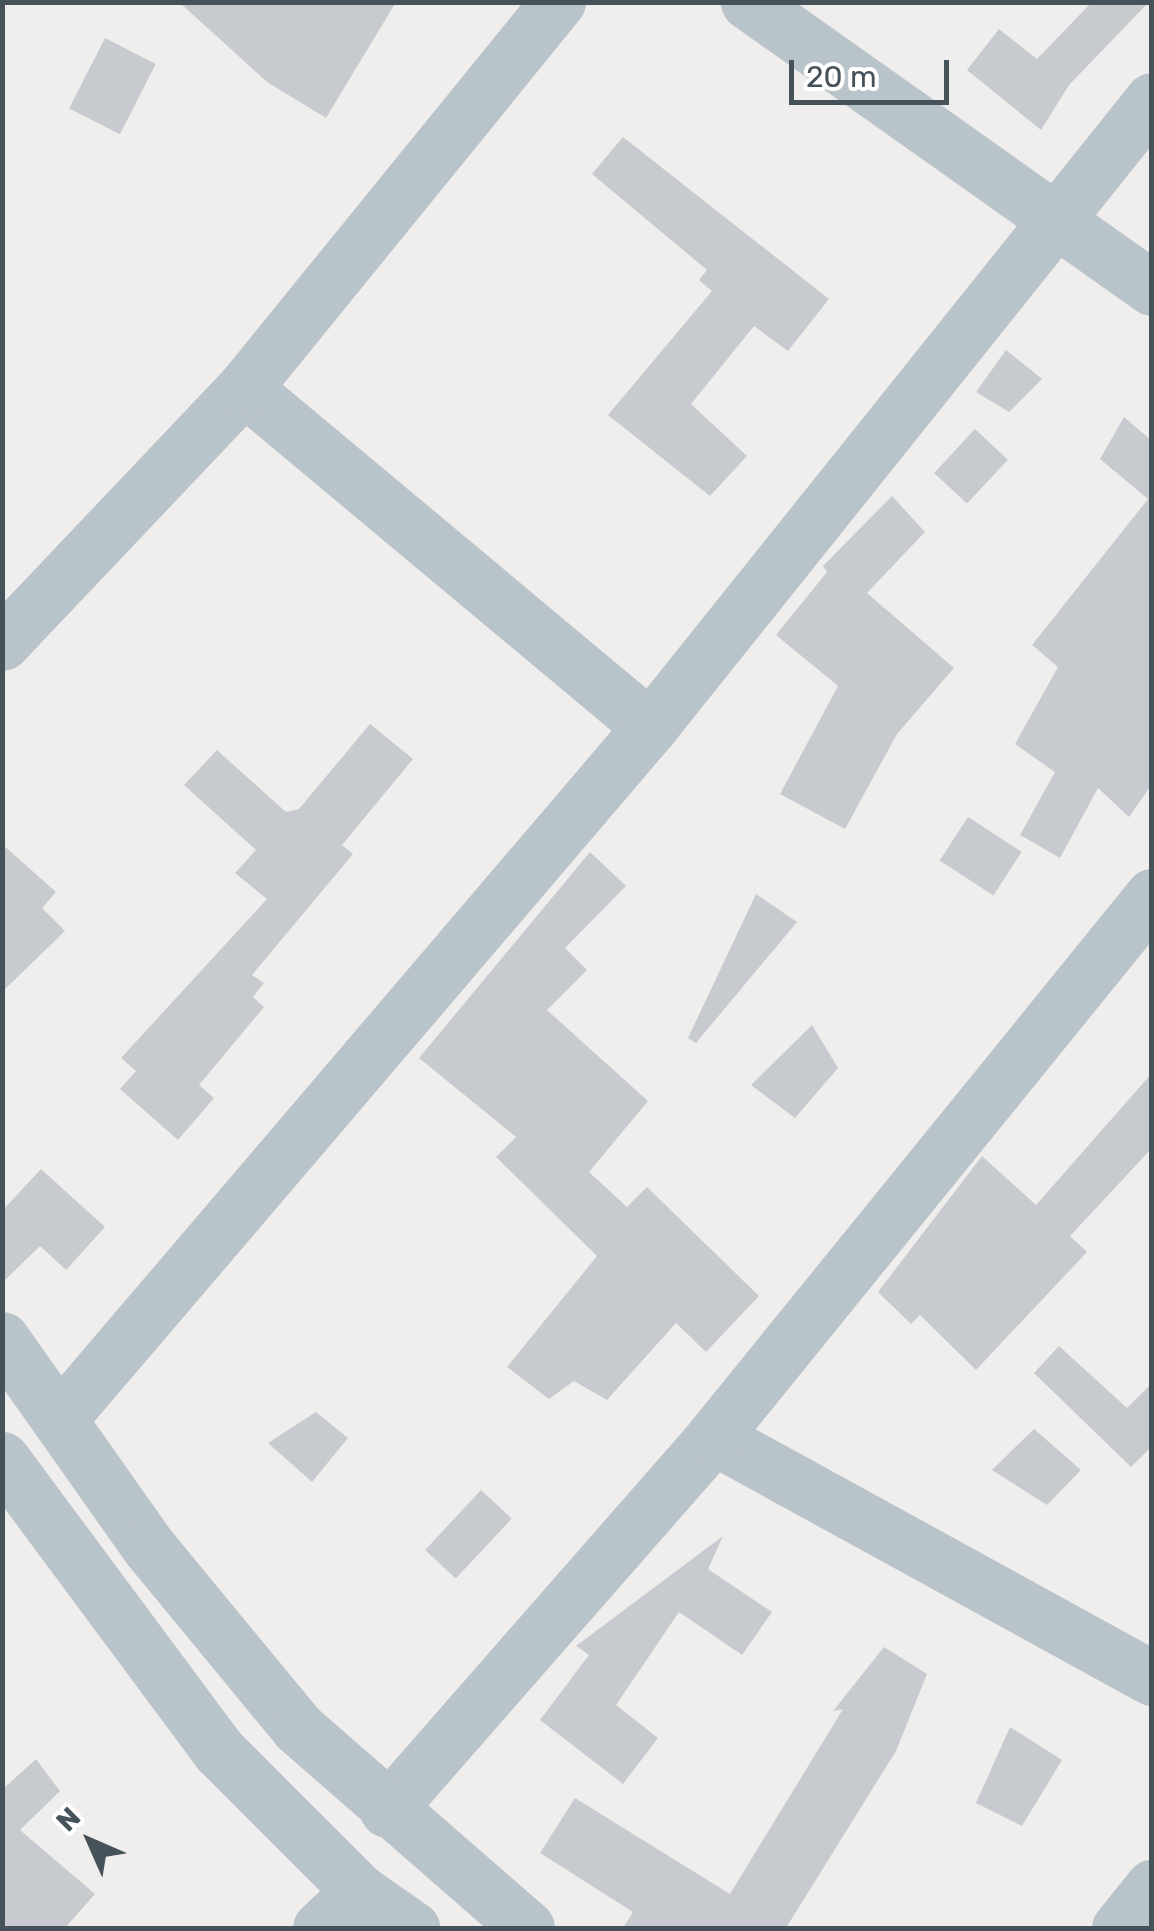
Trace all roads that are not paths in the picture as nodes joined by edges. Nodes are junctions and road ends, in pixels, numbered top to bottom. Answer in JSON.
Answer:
{"nodes":[{"id":1,"x":558,"y":2,"type":"edge"},
{"id":2,"x":748,"y":2,"type":"edge"},
{"id":3,"x":1152,"y":100,"type":"edge"},
{"id":4,"x":1064,"y":220,"type":"junction"},
{"id":5,"x":1152,"y":288,"type":"edge"},
{"id":6,"x":244,"y":388,"type":"junction"},
{"id":7,"x":2,"y":643,"type":"edge"},
{"id":8,"x":650,"y":727,"type":"junction"},
{"id":9,"x":1152,"y":896,"type":"edge"},
{"id":10,"x":2,"y":1340,"type":"edge"},
{"id":11,"x":62,"y":1416,"type":"junction"},
{"id":12,"x":712,"y":1437,"type":"junction"},
{"id":13,"x":2,"y":1458,"type":"edge"},
{"id":14,"x":1152,"y":1678,"type":"edge"},
{"id":15,"x":387,"y":1810,"type":"junction"},
{"id":16,"x":1152,"y":1887,"type":"edge"},
{"id":17,"x":360,"y":1890,"type":"junction"},
{"id":18,"x":320,"y":1928,"type":"edge"},
{"id":19,"x":412,"y":1928,"type":"edge"},
{"id":20,"x":527,"y":1928,"type":"edge"},
{"id":21,"x":1119,"y":1928,"type":"edge"}],
"edges":[{"from":1,"to":6,"type":"street"},
{"from":2,"to":4,"type":"street"},
{"from":3,"to":4,"type":"street"},
{"from":4,"to":5,"type":"street"},
{"from":4,"to":8,"type":"street"},
{"from":6,"to":7,"type":"street"},
{"from":6,"to":8,"type":"street"},
{"from":8,"to":11,"type":"street"},
{"from":9,"to":12,"type":"street"},
{"from":10,"to":11,"type":"street"},
{"from":11,"to":15,"type":"street"},
{"from":12,"to":14,"type":"street"},
{"from":12,"to":15,"type":"street"},
{"from":13,"to":17,"type":"street"},
{"from":15,"to":20,"type":"street"},
{"from":16,"to":21,"type":"street"},
{"from":17,"to":18,"type":"street"},
{"from":17,"to":19,"type":"street"}]}
